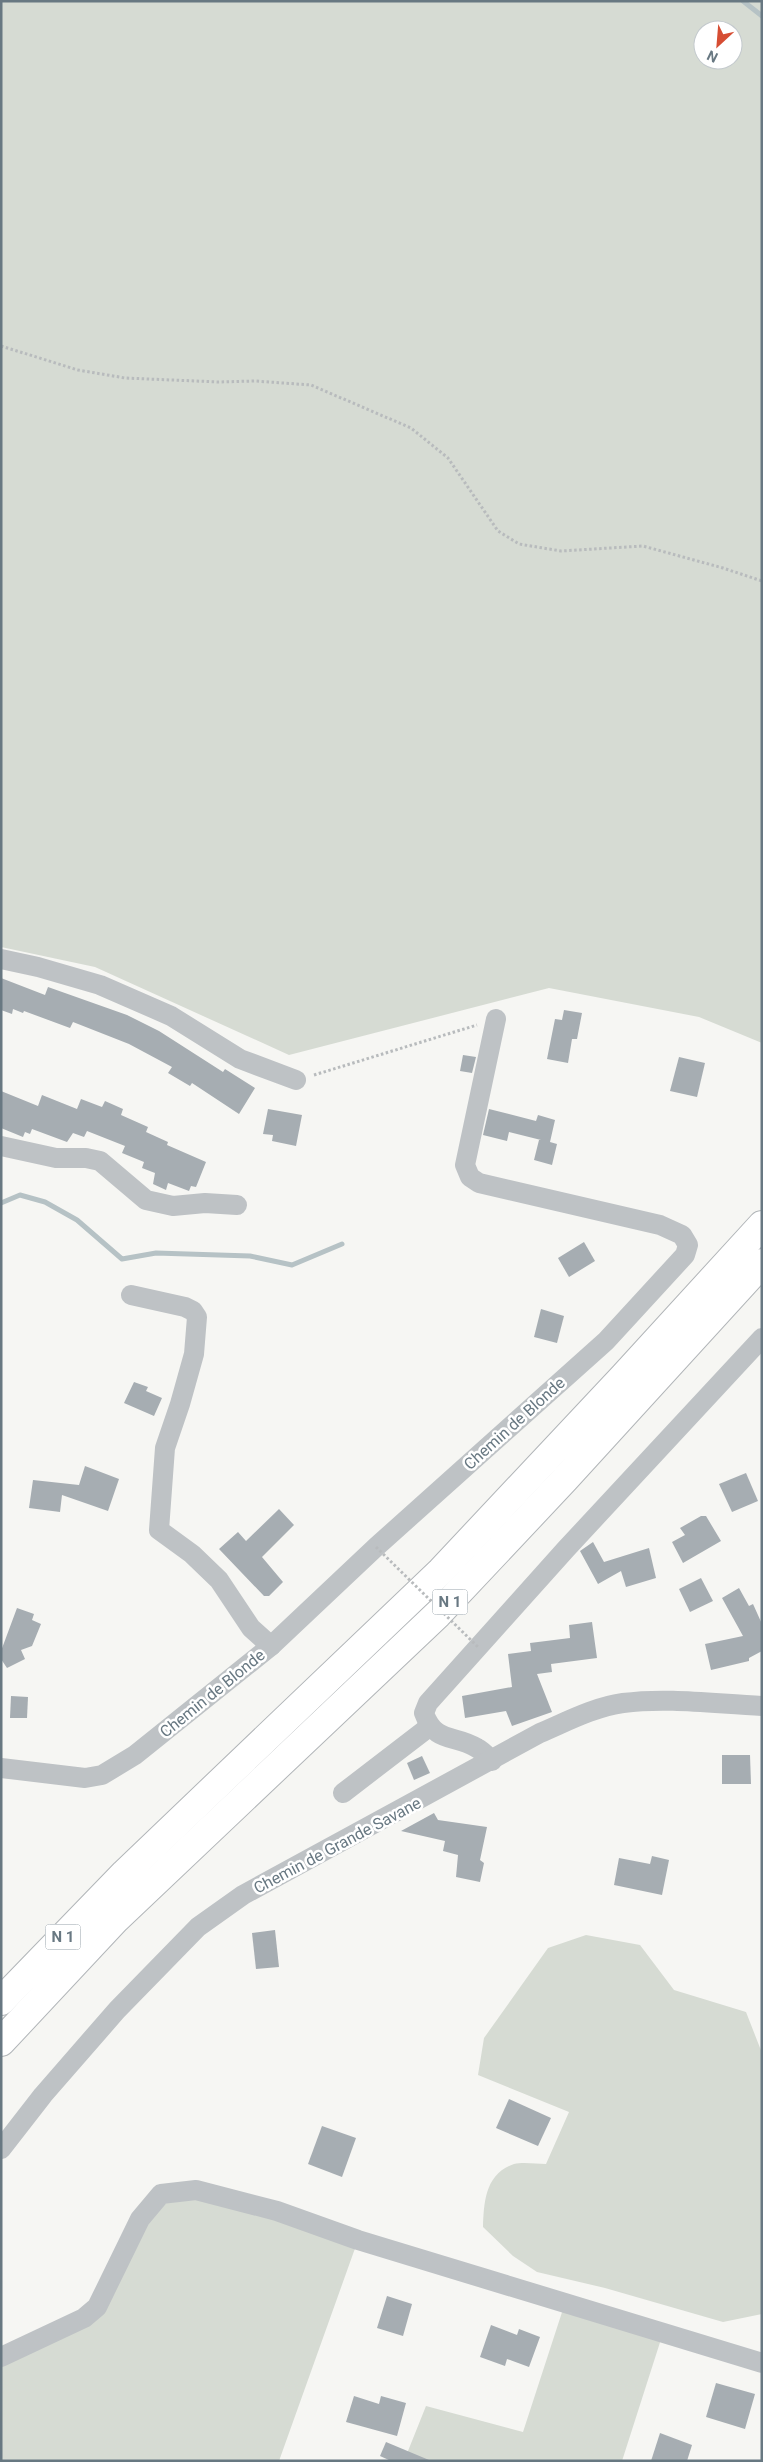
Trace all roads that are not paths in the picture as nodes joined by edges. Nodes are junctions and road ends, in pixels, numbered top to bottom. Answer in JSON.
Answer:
{"nodes":[{"id":1,"x":1,"y":959,"type":"edge"},
{"id":2,"x":496,"y":1019,"type":"road end"},
{"id":3,"x":296,"y":1080,"type":"road end"},
{"id":4,"x":1,"y":1146,"type":"edge"},
{"id":5,"x":237,"y":1205,"type":"dead end"},
{"id":6,"x":762,"y":1225,"type":"edge"},
{"id":7,"x":762,"y":1263,"type":"edge"},
{"id":8,"x":131,"y":1294,"type":"dead end"},
{"id":9,"x":762,"y":1338,"type":"edge"},
{"id":10,"x":271,"y":1646,"type":"junction"},
{"id":11,"x":762,"y":1706,"type":"edge"},
{"id":12,"x":429,"y":1727,"type":"junction"},
{"id":13,"x":492,"y":1761,"type":"junction"},
{"id":14,"x":1,"y":1768,"type":"edge"},
{"id":15,"x":343,"y":1793,"type":"dead end"},
{"id":16,"x":1,"y":2001,"type":"edge"},
{"id":17,"x":1,"y":2042,"type":"edge"},
{"id":18,"x":1,"y":2149,"type":"edge"},
{"id":19,"x":1,"y":2357,"type":"edge"},
{"id":20,"x":762,"y":2363,"type":"edge"}],
"edges":[{"from":1,"to":3,"type":"street"},
{"from":2,"to":10,"type":"street","name":"Chemin de Blonde"},
{"from":4,"to":5,"type":"street"},
{"from":6,"to":16,"type":"highway","number":"N 1"},
{"from":7,"to":17,"type":"highway","number":"N 1"},
{"from":8,"to":10,"type":"street"},
{"from":9,"to":12,"type":"street"},
{"from":10,"to":14,"type":"street","name":"Chemin de Blonde"},
{"from":11,"to":13,"type":"street","name":"Chemin de Grande Savane"},
{"from":12,"to":13,"type":"street"},
{"from":12,"to":15,"type":"street"},
{"from":13,"to":18,"type":"street","name":"Chemin de Grande Savane"},
{"from":19,"to":20,"type":"street"}]}
